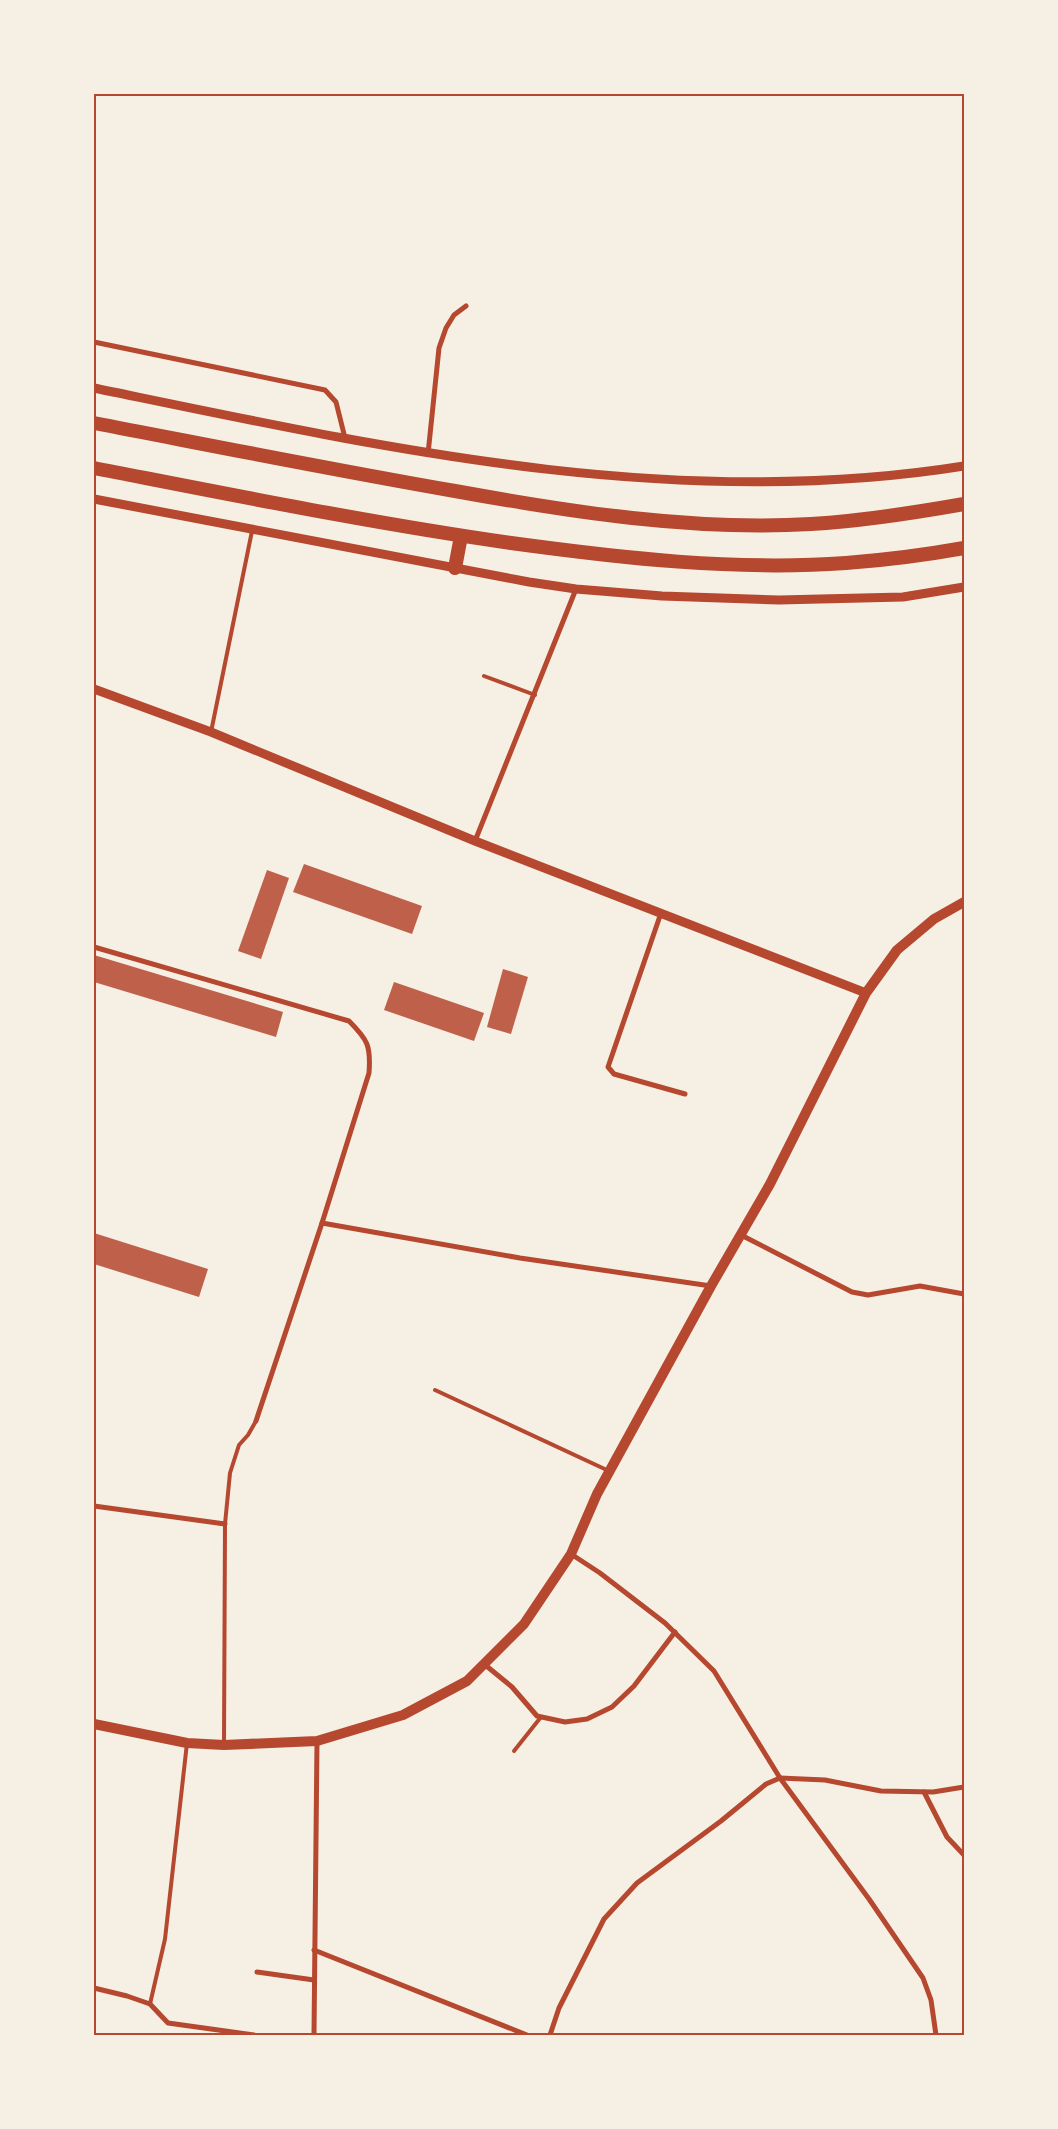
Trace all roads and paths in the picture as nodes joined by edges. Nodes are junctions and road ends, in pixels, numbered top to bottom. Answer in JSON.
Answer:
{"nodes":[{"id":1,"x":466,"y":306,"type":"dead end"},
{"id":2,"x":94,"y":342,"type":"edge"},
{"id":3,"x":94,"y":388,"type":"edge"},
{"id":4,"x":94,"y":423,"type":"edge"},
{"id":5,"x":345,"y":438,"type":"junction"},
{"id":6,"x":428,"y":454,"type":"junction"},
{"id":7,"x":964,"y":466,"type":"edge"},
{"id":8,"x":94,"y":468,"type":"edge"},
{"id":9,"x":94,"y":499,"type":"edge"},
{"id":10,"x":964,"y":504,"type":"edge"},
{"id":11,"x":252,"y":530,"type":"junction"},
{"id":12,"x":461,"y":536,"type":"junction"},
{"id":13,"x":964,"y":548,"type":"edge"},
{"id":14,"x":455,"y":568,"type":"junction"},
{"id":15,"x":964,"y":587,"type":"edge"},
{"id":16,"x":576,"y":590,"type":"junction"},
{"id":17,"x":484,"y":676,"type":"dead end"},
{"id":18,"x":94,"y":689,"type":"edge"},
{"id":19,"x":535,"y":695,"type":"junction"},
{"id":20,"x":211,"y":732,"type":"junction"},
{"id":21,"x":474,"y":841,"type":"junction"},
{"id":22,"x":964,"y":902,"type":"edge"},
{"id":23,"x":661,"y":913,"type":"junction"},
{"id":24,"x":94,"y":947,"type":"edge"},
{"id":25,"x":866,"y":993,"type":"junction"},
{"id":26,"x":685,"y":1094,"type":"dead end"},
{"id":27,"x":322,"y":1223,"type":"junction"},
{"id":28,"x":742,"y":1235,"type":"junction"},
{"id":29,"x":711,"y":1286,"type":"junction"},
{"id":30,"x":964,"y":1294,"type":"edge"},
{"id":31,"x":435,"y":1390,"type":"dead end"},
{"id":32,"x":256,"y":1421,"type":"joint"},
{"id":33,"x":611,"y":1472,"type":"junction"},
{"id":34,"x":94,"y":1506,"type":"edge"},
{"id":35,"x":225,"y":1524,"type":"junction"},
{"id":36,"x":571,"y":1554,"type":"junction"},
{"id":37,"x":675,"y":1632,"type":"junction"},
{"id":38,"x":484,"y":1664,"type":"junction"},
{"id":39,"x":542,"y":1717,"type":"junction"},
{"id":40,"x":94,"y":1724,"type":"edge"},
{"id":41,"x":317,"y":1741,"type":"junction"},
{"id":42,"x":187,"y":1743,"type":"junction"},
{"id":43,"x":224,"y":1745,"type":"junction"},
{"id":44,"x":514,"y":1751,"type":"dead end"},
{"id":45,"x":780,"y":1778,"type":"junction"},
{"id":46,"x":964,"y":1787,"type":"edge"},
{"id":47,"x":924,"y":1792,"type":"junction"},
{"id":48,"x":964,"y":1855,"type":"edge"},
{"id":49,"x":314,"y":1950,"type":"junction"},
{"id":50,"x":257,"y":1972,"type":"dead end"},
{"id":51,"x":314,"y":1980,"type":"junction"},
{"id":52,"x":94,"y":1988,"type":"edge"},
{"id":53,"x":150,"y":2004,"type":"junction"},
{"id":54,"x":254,"y":2035,"type":"edge"},
{"id":55,"x":314,"y":2035,"type":"edge"},
{"id":56,"x":527,"y":2035,"type":"edge"},
{"id":57,"x":550,"y":2035,"type":"edge"},
{"id":58,"x":936,"y":2035,"type":"edge"}],
"edges":[{"from":1,"to":6,"type":"street"},
{"from":2,"to":5,"type":"street"},
{"from":3,"to":5,"type":"street"},
{"from":4,"to":10,"type":"highway"},
{"from":5,"to":6,"type":"street"},
{"from":6,"to":7,"type":"street"},
{"from":8,"to":12,"type":"highway"},
{"from":9,"to":11,"type":"street"},
{"from":11,"to":14,"type":"street"},
{"from":11,"to":20,"type":"lane"},
{"from":12,"to":13,"type":"highway"},
{"from":12,"to":14,"type":"highway"},
{"from":14,"to":16,"type":"street"},
{"from":15,"to":16,"type":"street"},
{"from":16,"to":19,"type":"street"},
{"from":17,"to":19,"type":"lane"},
{"from":18,"to":20,"type":"street"},
{"from":19,"to":21,"type":"street"},
{"from":20,"to":21,"type":"street"},
{"from":21,"to":23,"type":"street"},
{"from":22,"to":25,"type":"main road"},
{"from":23,"to":25,"type":"street"},
{"from":23,"to":26,"type":"street"},
{"from":24,"to":27,"type":"street"},
{"from":25,"to":28,"type":"main road"},
{"from":27,"to":29,"type":"street"},
{"from":27,"to":32,"type":"street"},
{"from":28,"to":29,"type":"main road"},
{"from":28,"to":30,"type":"street"},
{"from":29,"to":33,"type":"main road"},
{"from":31,"to":33,"type":"lane"},
{"from":32,"to":35,"type":"lane"},
{"from":33,"to":36,"type":"main road"},
{"from":34,"to":35,"type":"street"},
{"from":35,"to":43,"type":"lane"},
{"from":36,"to":37,"type":"street"},
{"from":36,"to":38,"type":"main road"},
{"from":37,"to":39,"type":"street"},
{"from":37,"to":45,"type":"street"},
{"from":38,"to":39,"type":"street"},
{"from":38,"to":41,"type":"main road"},
{"from":39,"to":44,"type":"lane"},
{"from":40,"to":42,"type":"main road"},
{"from":41,"to":43,"type":"main road"},
{"from":41,"to":49,"type":"street"},
{"from":42,"to":43,"type":"main road"},
{"from":42,"to":53,"type":"lane"},
{"from":45,"to":47,"type":"street"},
{"from":45,"to":57,"type":"street"},
{"from":45,"to":58,"type":"street"},
{"from":46,"to":47,"type":"street"},
{"from":47,"to":48,"type":"street"},
{"from":49,"to":51,"type":"street"},
{"from":49,"to":56,"type":"street"},
{"from":50,"to":51,"type":"street"},
{"from":51,"to":55,"type":"street"},
{"from":52,"to":53,"type":"street"},
{"from":53,"to":54,"type":"street"}]}
